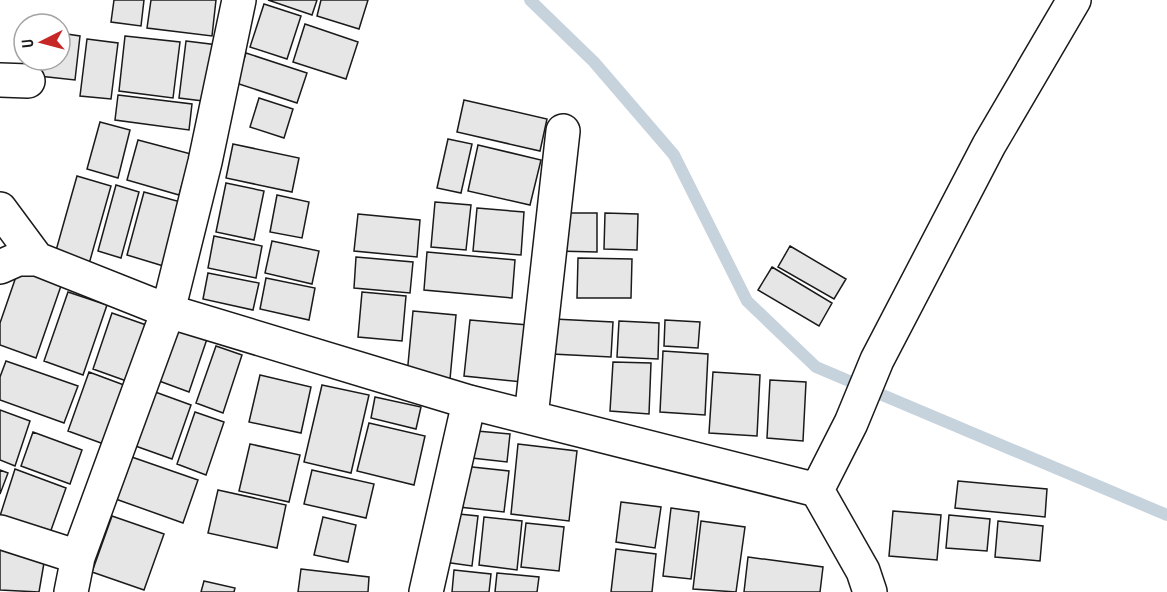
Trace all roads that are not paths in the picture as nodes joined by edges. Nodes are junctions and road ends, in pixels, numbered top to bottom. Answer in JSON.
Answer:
{"nodes":[{"id":1,"x":239,"y":0,"type":"edge"},
{"id":2,"x":1074,"y":0,"type":"edge"},
{"id":3,"x":563,"y":131,"type":"dead end"},
{"id":4,"x":0,"y":209,"type":"edge"},
{"id":5,"x":37,"y":259,"type":"junction"},
{"id":6,"x":0,"y":267,"type":"edge"},
{"id":7,"x":168,"y":311,"type":"junction"},
{"id":8,"x":470,"y":402,"type":"junction"},
{"id":9,"x":531,"y":417,"type":"junction"},
{"id":10,"x":817,"y":490,"type":"junction"},
{"id":11,"x":0,"y":532,"type":"edge"},
{"id":12,"x":78,"y":557,"type":"junction"},
{"id":13,"x":71,"y":592,"type":"edge"},
{"id":14,"x":426,"y":592,"type":"edge"},
{"id":15,"x":870,"y":592,"type":"edge"}],
"edges":[{"from":1,"to":7,"type":"street"},
{"from":2,"to":10,"type":"street"},
{"from":3,"to":9,"type":"street"},
{"from":4,"to":5,"type":"street"},
{"from":5,"to":6,"type":"street"},
{"from":5,"to":7,"type":"street"},
{"from":7,"to":8,"type":"street"},
{"from":7,"to":12,"type":"street"},
{"from":8,"to":9,"type":"street"},
{"from":8,"to":14,"type":"street"},
{"from":9,"to":10,"type":"street"},
{"from":10,"to":15,"type":"street"},
{"from":11,"to":12,"type":"street"},
{"from":12,"to":13,"type":"street"}]}
